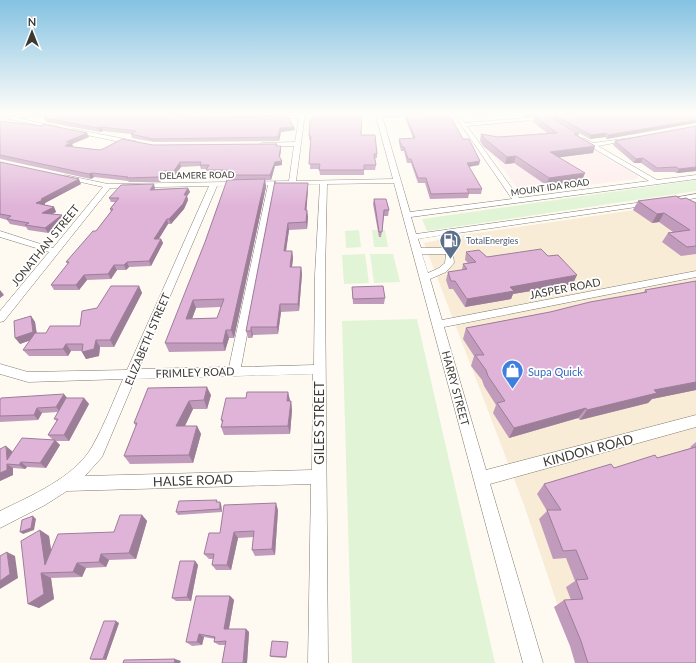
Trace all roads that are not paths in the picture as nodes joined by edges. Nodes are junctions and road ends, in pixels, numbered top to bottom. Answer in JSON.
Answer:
{"nodes":[{"id":1,"x":297,"y":144,"type":"joint"},
{"id":2,"x":387,"y":144,"type":"edge"},
{"id":3,"x":477,"y":144,"type":"edge"},
{"id":4,"x":599,"y":144,"type":"edge"},
{"id":5,"x":254,"y":145,"type":"edge"},
{"id":6,"x":593,"y":145,"type":"joint"},
{"id":7,"x":56,"y":175,"type":"edge"},
{"id":8,"x":696,"y":177,"type":"edge"},
{"id":9,"x":398,"y":181,"type":"junction"},
{"id":10,"x":292,"y":182,"type":"junction"},
{"id":11,"x":324,"y":182,"type":"junction"},
{"id":12,"x":656,"y":182,"type":"junction"},
{"id":13,"x":272,"y":183,"type":"junction"},
{"id":14,"x":214,"y":184,"type":"junction"},
{"id":15,"x":108,"y":186,"type":"junction"},
{"id":16,"x":696,"y":196,"type":"edge"},
{"id":17,"x":517,"y":201,"type":"junction"},
{"id":18,"x":407,"y":215,"type":"junction"},
{"id":19,"x":447,"y":232,"type":"junction"},
{"id":20,"x":0,"y":234,"type":"edge"},
{"id":21,"x":415,"y":244,"type":"junction"},
{"id":22,"x":55,"y":251,"type":"junction"},
{"id":23,"x":449,"y":252,"type":"junction"},
{"id":24,"x":696,"y":274,"type":"edge"},
{"id":25,"x":424,"y":278,"type":"junction"},
{"id":26,"x":0,"y":318,"type":"edge"},
{"id":27,"x":438,"y":324,"type":"junction"},
{"id":28,"x":0,"y":369,"type":"edge"},
{"id":29,"x":320,"y":369,"type":"junction"},
{"id":30,"x":234,"y":371,"type":"junction"},
{"id":31,"x":132,"y":374,"type":"junction"},
{"id":32,"x":696,"y":421,"type":"edge"},
{"id":33,"x":319,"y":477,"type":"junction"},
{"id":34,"x":481,"y":479,"type":"junction"},
{"id":35,"x":66,"y":484,"type":"junction"},
{"id":36,"x":0,"y":520,"type":"edge"},
{"id":37,"x":318,"y":663,"type":"edge"},
{"id":38,"x":532,"y":663,"type":"edge"}],
"edges":[{"from":1,"to":5,"type":"street"},
{"from":1,"to":10,"type":"street"},
{"from":2,"to":9,"type":"street","name":"HARRY STREET"},
{"from":3,"to":17,"type":"street"},
{"from":4,"to":6,"type":"street"},
{"from":6,"to":12,"type":"street"},
{"from":7,"to":15,"type":"street","name":"DELAMERE ROAD"},
{"from":8,"to":12,"type":"street","name":"MOUNT IDA ROAD"},
{"from":9,"to":11,"type":"street","name":"DELAMERE ROAD"},
{"from":9,"to":18,"type":"street","name":"HARRY STREET"},
{"from":10,"to":11,"type":"street","name":"DELAMERE ROAD"},
{"from":10,"to":13,"type":"street","name":"DELAMERE ROAD"},
{"from":11,"to":29,"type":"street","name":"GILES STREET"},
{"from":12,"to":17,"type":"street","name":"MOUNT IDA ROAD"},
{"from":13,"to":14,"type":"street","name":"DELAMERE ROAD"},
{"from":13,"to":30,"type":"street"},
{"from":14,"to":15,"type":"street","name":"DELAMERE ROAD"},
{"from":14,"to":31,"type":"street","name":"ELIZABETH STREET"},
{"from":15,"to":22,"type":"street","name":"JONATHAN STREET"},
{"from":16,"to":19,"type":"street"},
{"from":17,"to":18,"type":"street","name":"MOUNT IDA ROAD"},
{"from":18,"to":21,"type":"street","name":"HARRY STREET"},
{"from":19,"to":21,"type":"street"},
{"from":19,"to":23,"type":"street"},
{"from":20,"to":22,"type":"street"},
{"from":21,"to":23,"type":"street"},
{"from":21,"to":25,"type":"street","name":"HARRY STREET"},
{"from":22,"to":26,"type":"street","name":"JONATHAN STREET"},
{"from":23,"to":25,"type":"street"},
{"from":24,"to":27,"type":"street","name":"JASPER ROAD"},
{"from":25,"to":27,"type":"street","name":"HARRY STREET"},
{"from":27,"to":34,"type":"street","name":"HARRY STREET"},
{"from":28,"to":31,"type":"street","name":"FRIMLEY ROAD"},
{"from":29,"to":30,"type":"street","name":"FRIMLEY ROAD"},
{"from":29,"to":33,"type":"street","name":"GILES STREET"},
{"from":30,"to":31,"type":"street","name":"FRIMLEY ROAD"},
{"from":31,"to":35,"type":"street","name":"ELIZABETH STREET"},
{"from":32,"to":34,"type":"street","name":"KINDON ROAD"},
{"from":33,"to":35,"type":"street","name":"HALSE ROAD"},
{"from":33,"to":37,"type":"street","name":"GILES STREET"},
{"from":34,"to":38,"type":"street","name":"HARRY STREET"},
{"from":35,"to":36,"type":"street"}]}
